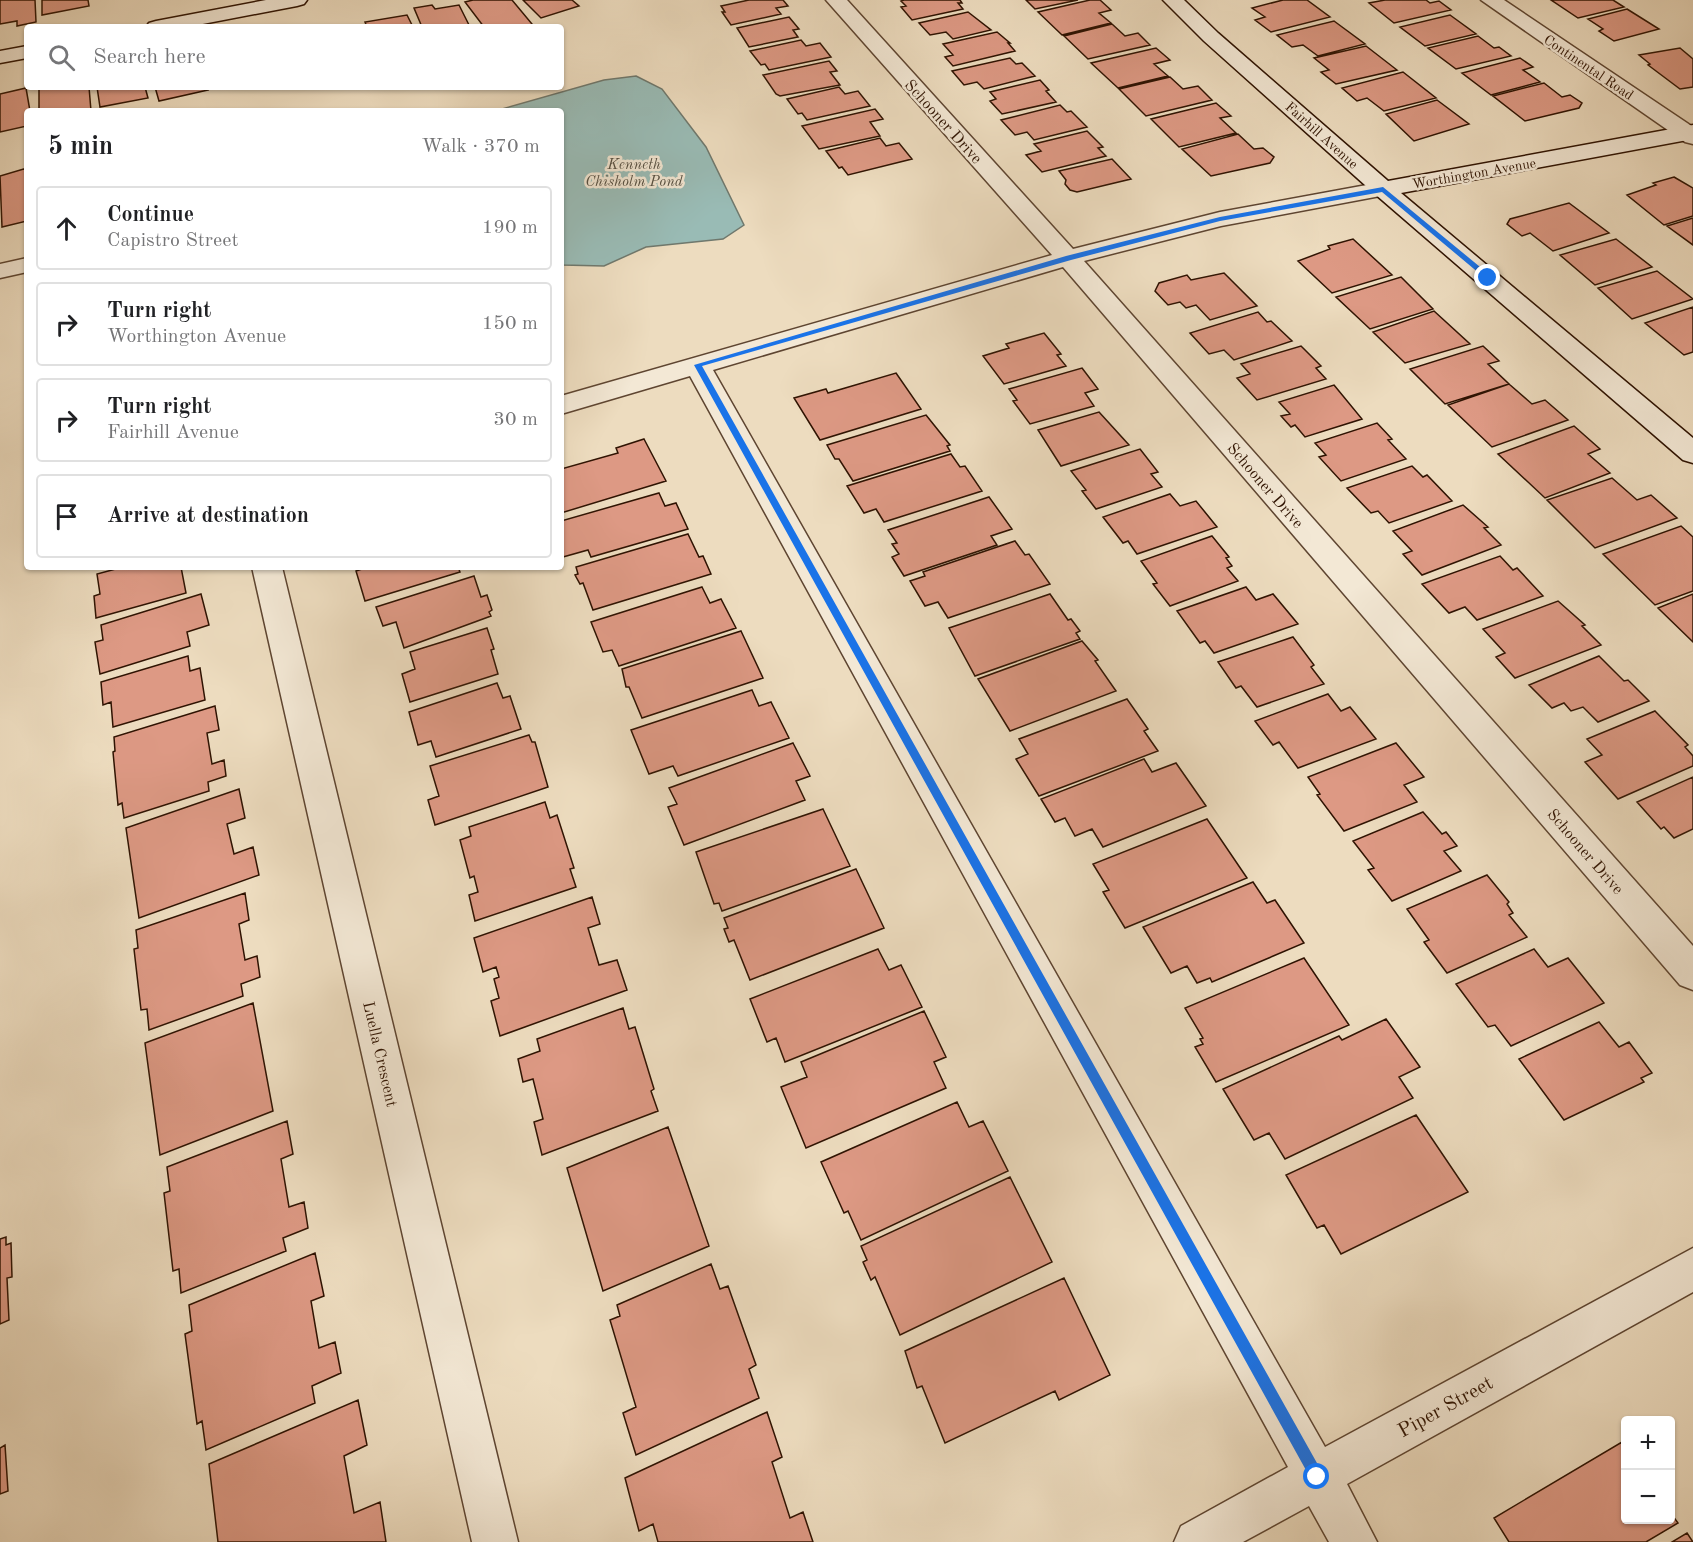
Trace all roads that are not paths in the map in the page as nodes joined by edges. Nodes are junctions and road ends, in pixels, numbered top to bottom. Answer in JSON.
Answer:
{"nodes":[{"id":1,"x":297,"y":0,"type":"edge"},
{"id":2,"x":836,"y":0,"type":"edge"},
{"id":3,"x":1173,"y":0,"type":"edge"},
{"id":4,"x":1491,"y":0,"type":"edge"},
{"id":5,"x":172,"y":24,"type":"edge"},
{"id":6,"x":24,"y":53,"type":"edge"},
{"id":7,"x":0,"y":57,"type":"edge"},
{"id":8,"x":1691,"y":134,"type":"edge"},
{"id":9,"x":1383,"y":189,"type":"junction"},
{"id":10,"x":1068,"y":258,"type":"junction"},
{"id":11,"x":24,"y":266,"type":"edge"},
{"id":12,"x":0,"y":271,"type":"edge"},
{"id":13,"x":697,"y":365,"type":"junction"},
{"id":14,"x":564,"y":404,"type":"edge"},
{"id":15,"x":1693,"y":453,"type":"edge"},
{"id":16,"x":268,"y":570,"type":"edge"},
{"id":17,"x":1693,"y":973,"type":"edge"},
{"id":18,"x":1693,"y":1269,"type":"edge"},
{"id":19,"x":1317,"y":1477,"type":"junction"},
{"id":20,"x":495,"y":1542,"type":"edge"},
{"id":21,"x":1197,"y":1542,"type":"edge"},
{"id":22,"x":1354,"y":1542,"type":"edge"}],
"edges":[{"from":1,"to":5,"type":"street"},
{"from":2,"to":10,"type":"street","name":"Schooner Drive"},
{"from":3,"to":9,"type":"street","name":"Fairhill Avenue"},
{"from":4,"to":8,"type":"street","name":"Continental Road"},
{"from":6,"to":7,"type":"street"},
{"from":8,"to":9,"type":"street","name":"Worthington Avenue"},
{"from":9,"to":10,"type":"street","name":"Worthington Avenue"},
{"from":9,"to":15,"type":"street","name":"Fairhill Avenue"},
{"from":10,"to":13,"type":"street","name":"Worthington Avenue"},
{"from":10,"to":17,"type":"street","name":"Schooner Drive"},
{"from":11,"to":12,"type":"street"},
{"from":13,"to":14,"type":"street","name":"Worthington Avenue"},
{"from":13,"to":19,"type":"street"},
{"from":16,"to":20,"type":"street","name":"Luella Crescent"},
{"from":18,"to":19,"type":"street","name":"Piper Street"},
{"from":19,"to":21,"type":"street","name":"Piper Street"},
{"from":19,"to":22,"type":"street"}]}
